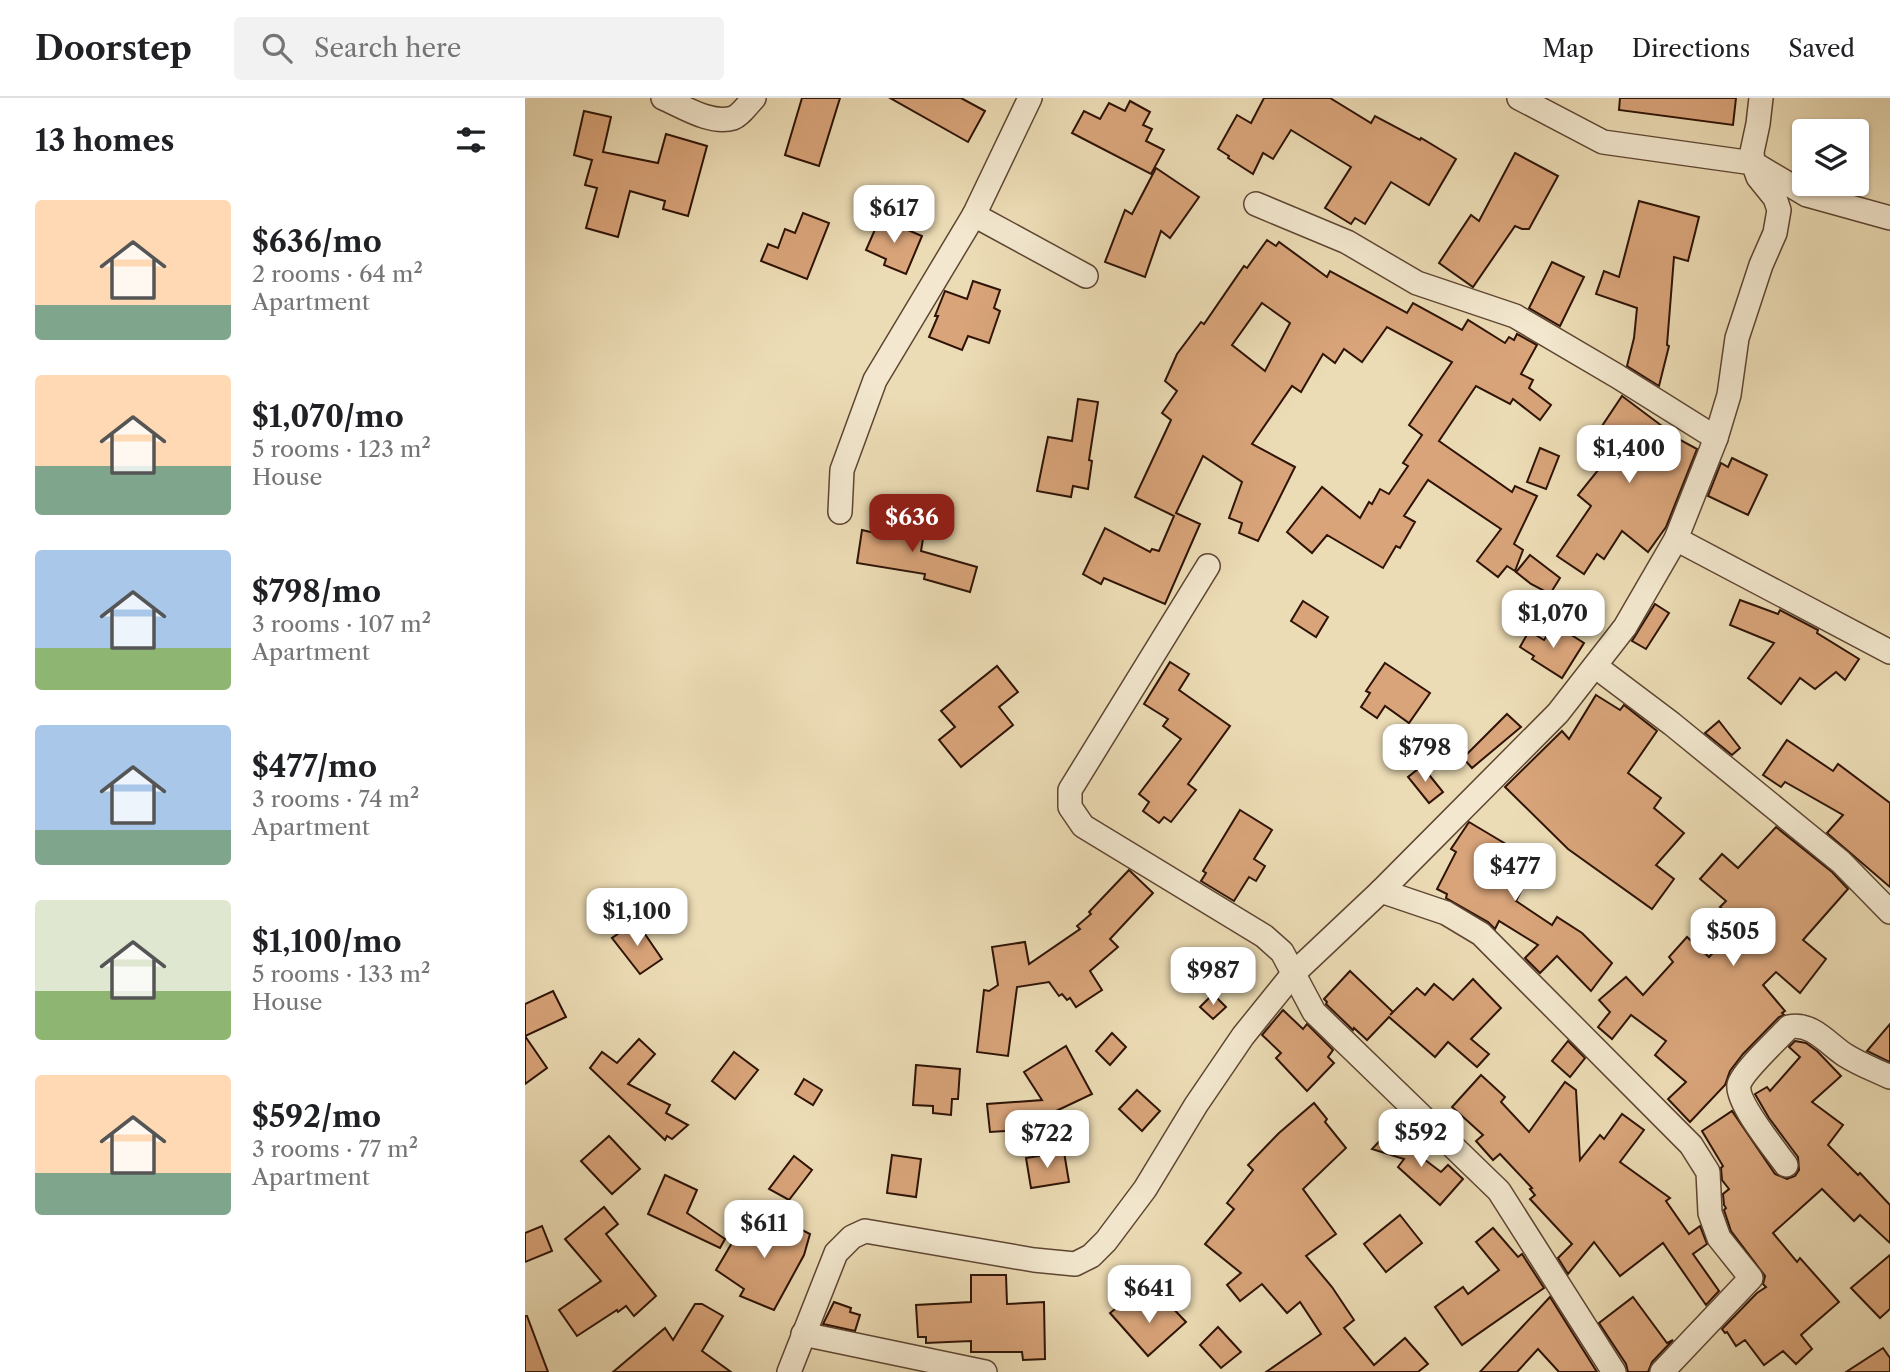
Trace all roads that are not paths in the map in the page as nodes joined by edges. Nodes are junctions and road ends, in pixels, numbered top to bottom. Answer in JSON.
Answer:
{"nodes":[{"id":1,"x":663,"y":98,"type":"edge"},
{"id":2,"x":754,"y":98,"type":"edge"},
{"id":3,"x":1030,"y":98,"type":"edge"},
{"id":4,"x":1519,"y":98,"type":"edge"},
{"id":5,"x":1761,"y":98,"type":"edge"},
{"id":6,"x":1753,"y":163,"type":"junction"},
{"id":7,"x":1256,"y":204,"type":"dead end"},
{"id":8,"x":974,"y":215,"type":"junction"},
{"id":9,"x":1890,"y":218,"type":"edge"},
{"id":10,"x":1086,"y":276,"type":"dead end"},
{"id":11,"x":1716,"y":438,"type":"junction"},
{"id":12,"x":840,"y":512,"type":"dead end"},
{"id":13,"x":1676,"y":539,"type":"junction"},
{"id":14,"x":1208,"y":566,"type":"dead end"},
{"id":15,"x":1890,"y":652,"type":"edge"},
{"id":16,"x":1594,"y":666,"type":"junction"},
{"id":17,"x":1381,"y":891,"type":"junction"},
{"id":18,"x":1890,"y":912,"type":"edge"},
{"id":19,"x":1293,"y":974,"type":"junction"},
{"id":20,"x":1890,"y":1077,"type":"edge"},
{"id":21,"x":1786,"y":1165,"type":"dead end"},
{"id":22,"x":803,"y":1334,"type":"junction"},
{"id":23,"x":789,"y":1372,"type":"edge"},
{"id":24,"x":985,"y":1372,"type":"edge"},
{"id":25,"x":1614,"y":1372,"type":"edge"},
{"id":26,"x":1662,"y":1372,"type":"edge"}],
"edges":[{"from":1,"to":2,"type":"street"},
{"from":3,"to":8,"type":"street"},
{"from":4,"to":6,"type":"street"},
{"from":5,"to":6,"type":"street"},
{"from":6,"to":9,"type":"street"},
{"from":6,"to":11,"type":"street"},
{"from":7,"to":11,"type":"street"},
{"from":8,"to":10,"type":"street"},
{"from":8,"to":12,"type":"street"},
{"from":11,"to":13,"type":"street"},
{"from":13,"to":15,"type":"street"},
{"from":13,"to":16,"type":"street"},
{"from":14,"to":19,"type":"street"},
{"from":16,"to":17,"type":"street"},
{"from":16,"to":18,"type":"street"},
{"from":17,"to":19,"type":"street"},
{"from":17,"to":26,"type":"street"},
{"from":19,"to":22,"type":"street"},
{"from":19,"to":25,"type":"street"},
{"from":20,"to":21,"type":"street"},
{"from":22,"to":23,"type":"street"},
{"from":22,"to":24,"type":"street"}]}
